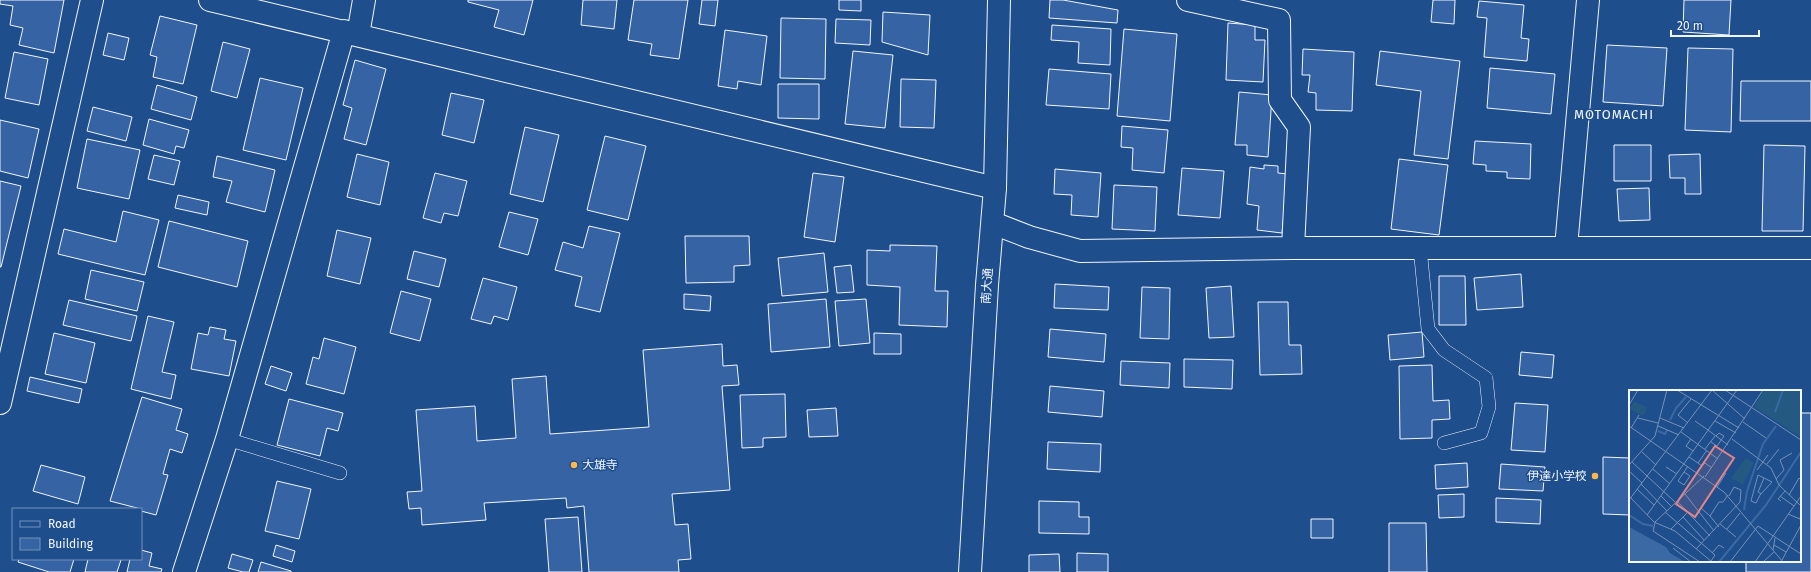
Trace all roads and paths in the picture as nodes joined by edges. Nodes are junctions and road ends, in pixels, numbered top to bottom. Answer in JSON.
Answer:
{"nodes":[{"id":1,"x":92,"y":0,"type":"edge"},
{"id":2,"x":364,"y":0,"type":"edge"},
{"id":3,"x":999,"y":0,"type":"edge"},
{"id":4,"x":1188,"y":0,"type":"edge"},
{"id":5,"x":1588,"y":0,"type":"edge"},
{"id":6,"x":221,"y":1,"type":"edge"},
{"id":7,"x":351,"y":33,"type":"junction"},
{"id":8,"x":995,"y":188,"type":"junction"},
{"id":9,"x":993,"y":223,"type":"junction"},
{"id":10,"x":1566,"y":247,"type":"junction"},
{"id":11,"x":1293,"y":248,"type":"junction"},
{"id":12,"x":1420,"y":248,"type":"junction"},
{"id":13,"x":1811,"y":248,"type":"edge"},
{"id":14,"x":3,"y":376,"type":"edge"},
{"id":15,"x":0,"y":403,"type":"edge"},
{"id":16,"x":227,"y":439,"type":"junction"},
{"id":17,"x":1444,"y":443,"type":"dead end"},
{"id":18,"x":340,"y":473,"type":"dead end"},
{"id":19,"x":184,"y":572,"type":"edge"},
{"id":20,"x":970,"y":572,"type":"edge"}],
"edges":[{"from":1,"to":14,"type":"street"},
{"from":2,"to":7,"type":"street"},
{"from":3,"to":8,"type":"street","name":"南大通"},
{"from":4,"to":11,"type":"street"},
{"from":5,"to":10,"type":"street"},
{"from":6,"to":7,"type":"street"},
{"from":7,"to":8,"type":"street"},
{"from":7,"to":16,"type":"street"},
{"from":8,"to":9,"type":"street","name":"南大通"},
{"from":9,"to":11,"type":"street"},
{"from":9,"to":20,"type":"street","name":"南大通"},
{"from":10,"to":12,"type":"street"},
{"from":10,"to":13,"type":"street"},
{"from":11,"to":12,"type":"street"},
{"from":12,"to":17,"type":"lane"},
{"from":14,"to":15,"type":"street"},
{"from":16,"to":18,"type":"lane"},
{"from":16,"to":19,"type":"street"}]}
